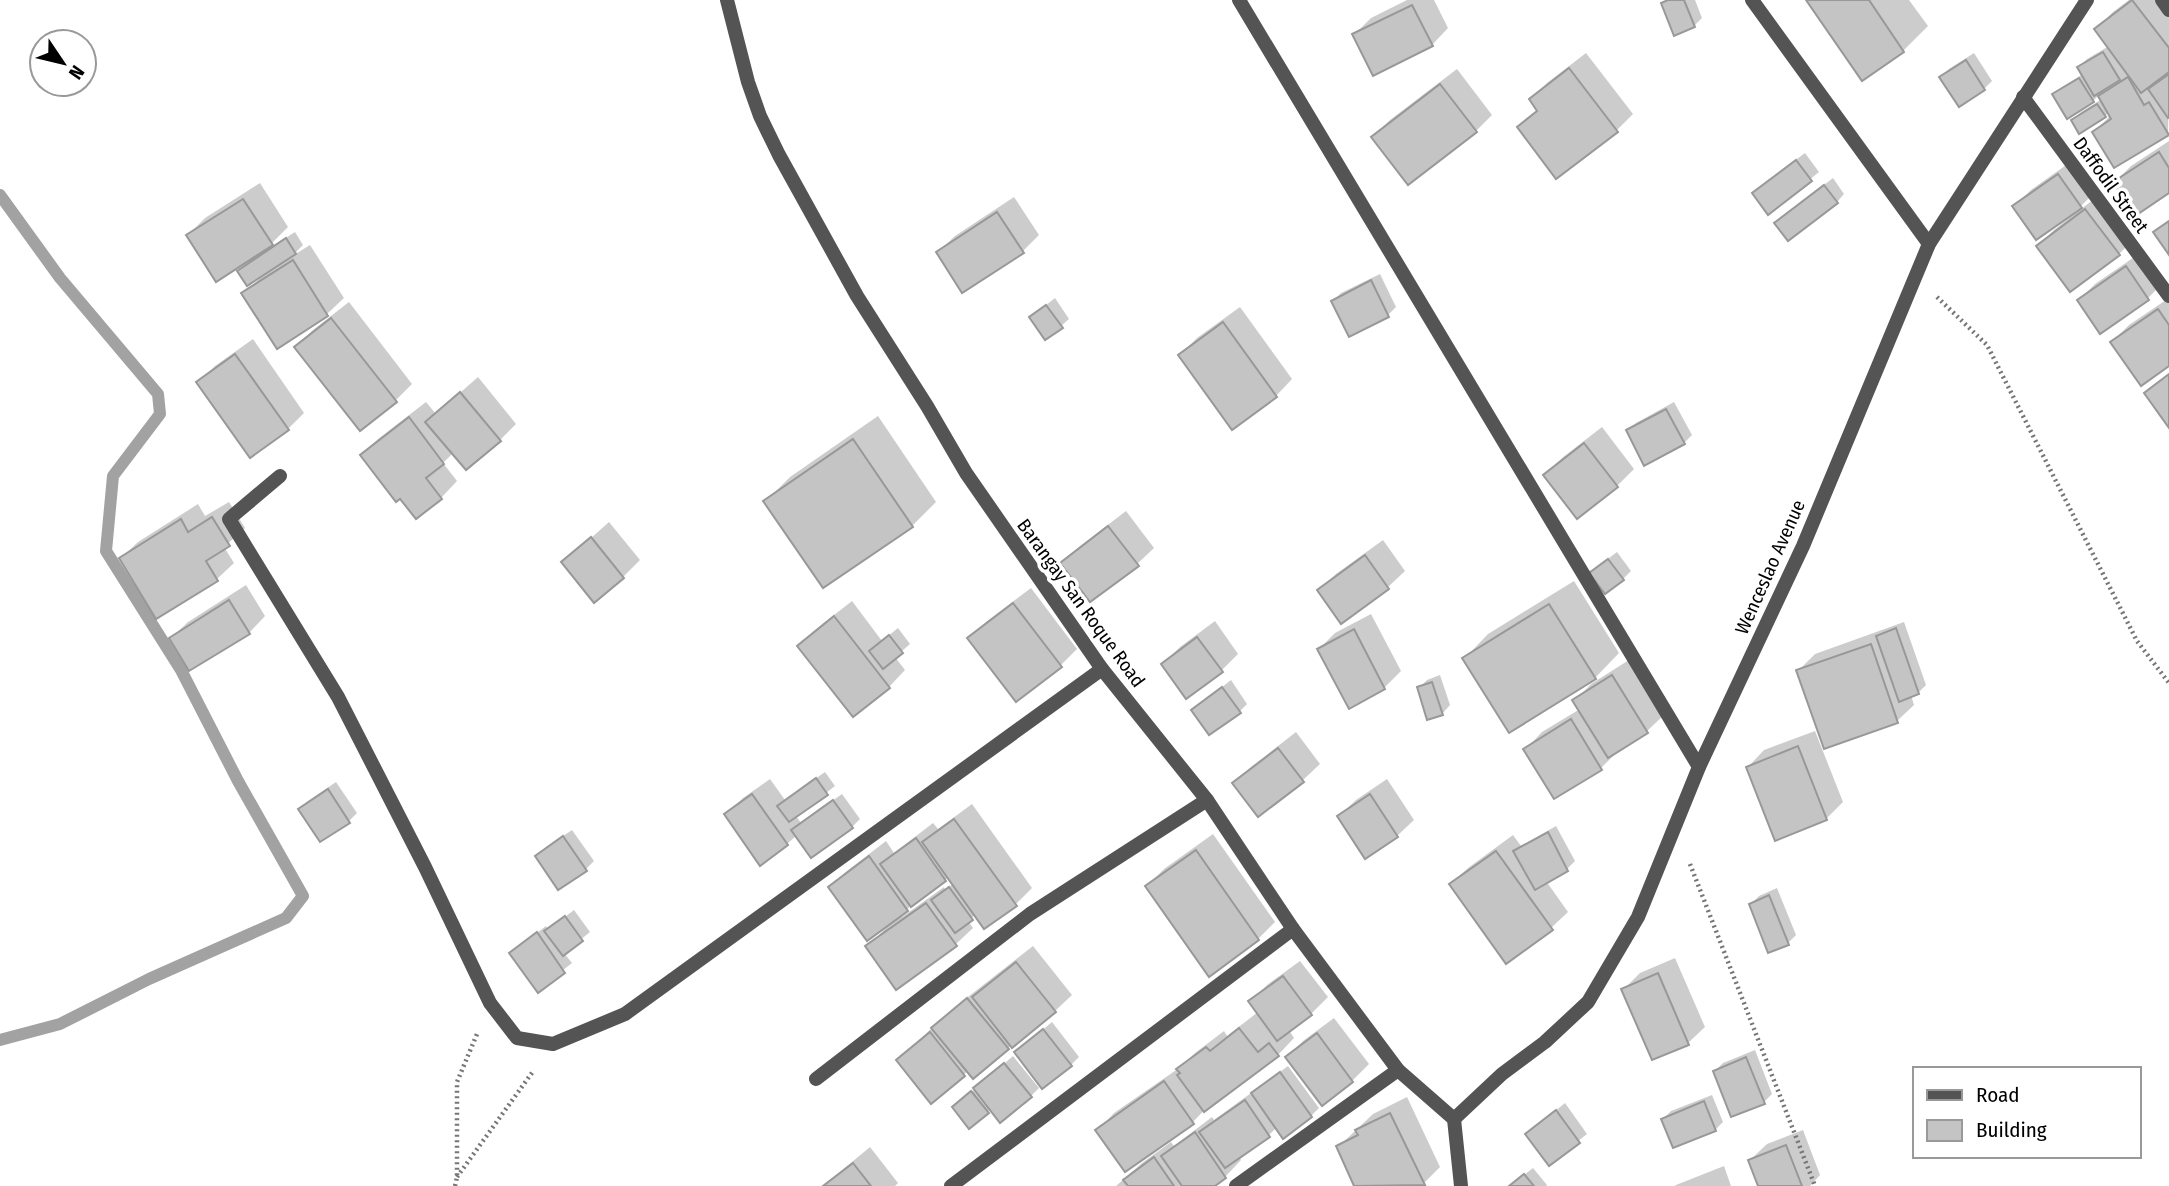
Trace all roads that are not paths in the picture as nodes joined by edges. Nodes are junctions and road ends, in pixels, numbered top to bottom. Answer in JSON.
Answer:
{"nodes":[{"id":1,"x":727,"y":0,"type":"edge"},
{"id":2,"x":1239,"y":0,"type":"edge"},
{"id":3,"x":1752,"y":0,"type":"edge"},
{"id":4,"x":2087,"y":0,"type":"edge"},
{"id":5,"x":2161,"y":0,"type":"edge"},
{"id":6,"x":2169,"y":10,"type":"edge"},
{"id":7,"x":2023,"y":97,"type":"junction"},
{"id":8,"x":1929,"y":244,"type":"junction"},
{"id":9,"x":2169,"y":296,"type":"edge"},
{"id":10,"x":280,"y":476,"type":"dead end"},
{"id":11,"x":1102,"y":669,"type":"junction"},
{"id":12,"x":1699,"y":767,"type":"junction"},
{"id":13,"x":1207,"y":800,"type":"junction"},
{"id":14,"x":1293,"y":929,"type":"junction"},
{"id":15,"x":1398,"y":1070,"type":"junction"},
{"id":16,"x":816,"y":1079,"type":"dead end"},
{"id":17,"x":1454,"y":1119,"type":"junction"},
{"id":18,"x":951,"y":1186,"type":"edge"},
{"id":19,"x":1236,"y":1186,"type":"edge"},
{"id":20,"x":1461,"y":1186,"type":"edge"}],
"edges":[{"from":1,"to":11,"type":"street","name":"Barangay San Roque Road"},
{"from":2,"to":12,"type":"street"},
{"from":3,"to":8,"type":"street"},
{"from":4,"to":7,"type":"street","name":"Wenceslao Avenue"},
{"from":5,"to":6,"type":"street"},
{"from":7,"to":8,"type":"street","name":"Wenceslao Avenue"},
{"from":7,"to":9,"type":"street","name":"Daffodil Street"},
{"from":8,"to":12,"type":"street","name":"Wenceslao Avenue"},
{"from":10,"to":11,"type":"street"},
{"from":11,"to":13,"type":"street","name":"Barangay San Roque Road"},
{"from":12,"to":17,"type":"street","name":"Wenceslao Avenue"},
{"from":13,"to":14,"type":"street","name":"Barangay San Roque Road"},
{"from":13,"to":16,"type":"street"},
{"from":14,"to":15,"type":"street","name":"Barangay San Roque Road"},
{"from":14,"to":18,"type":"street"},
{"from":15,"to":17,"type":"street","name":"Barangay San Roque Road"},
{"from":15,"to":19,"type":"street"},
{"from":17,"to":20,"type":"street"}]}
